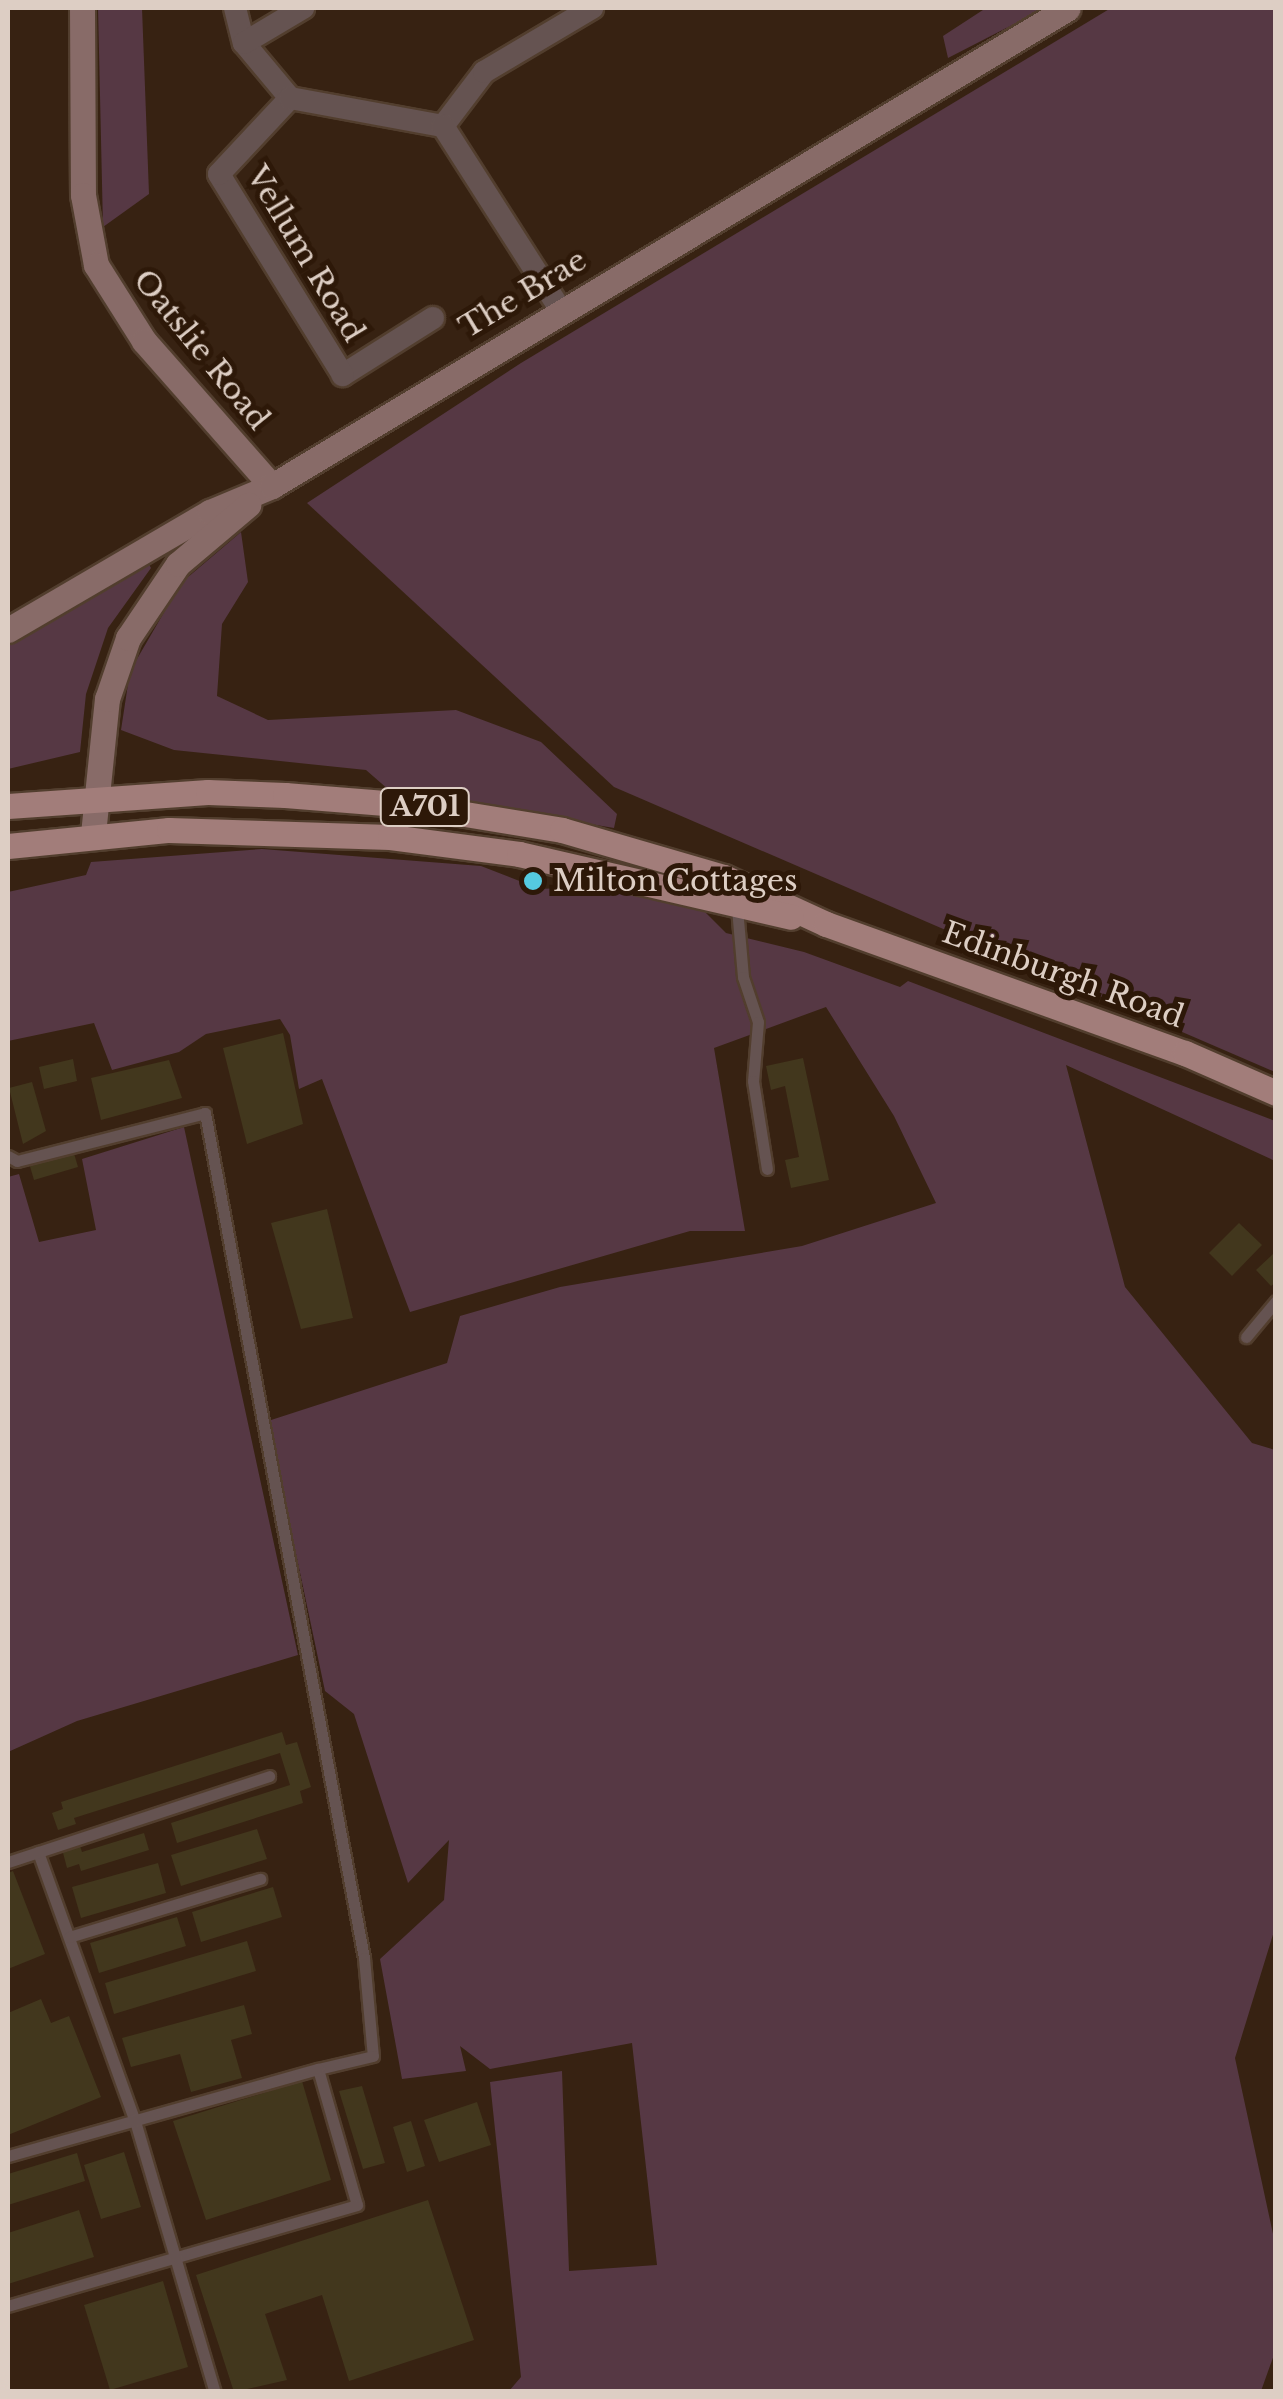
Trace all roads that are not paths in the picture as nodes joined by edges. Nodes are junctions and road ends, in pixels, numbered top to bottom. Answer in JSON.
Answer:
{"nodes":[{"id":1,"x":82,"y":8,"type":"edge"},
{"id":2,"x":235,"y":8,"type":"edge"},
{"id":3,"x":303,"y":8,"type":"edge"},
{"id":4,"x":592,"y":8,"type":"edge"},
{"id":5,"x":1068,"y":8,"type":"edge"},
{"id":6,"x":244,"y":43,"type":"junction"},
{"id":7,"x":290,"y":98,"type":"junction"},
{"id":8,"x":443,"y":126,"type":"junction"},
{"id":9,"x":560,"y":310,"type":"junction"},
{"id":10,"x":433,"y":318,"type":"dead end"},
{"id":11,"x":272,"y":486,"type":"junction"},
{"id":12,"x":8,"y":630,"type":"edge"},
{"id":13,"x":96,"y":797,"type":"junction"},
{"id":14,"x":8,"y":806,"type":"edge"},
{"id":15,"x":93,"y":834,"type":"junction"},
{"id":16,"x":8,"y":846,"type":"edge"},
{"id":17,"x":737,"y":908,"type":"junction"},
{"id":18,"x":826,"y":924,"type":"junction"},
{"id":19,"x":1276,"y":1093,"type":"edge"},
{"id":20,"x":8,"y":1156,"type":"edge"},
{"id":21,"x":767,"y":1170,"type":"dead end"},
{"id":22,"x":1274,"y":1307,"type":"edge"},
{"id":23,"x":1246,"y":1337,"type":"dead end"},
{"id":24,"x":269,"y":1776,"type":"dead end"},
{"id":25,"x":38,"y":1852,"type":"junction"},
{"id":26,"x":8,"y":1862,"type":"edge"},
{"id":27,"x":260,"y":1879,"type":"dead end"},
{"id":28,"x":69,"y":1937,"type":"junction"},
{"id":29,"x":318,"y":2070,"type":"junction"},
{"id":30,"x":135,"y":2121,"type":"junction"},
{"id":31,"x":8,"y":2156,"type":"edge"},
{"id":32,"x":174,"y":2256,"type":"junction"},
{"id":33,"x":8,"y":2306,"type":"edge"},
{"id":34,"x":214,"y":2392,"type":"edge"}],
"edges":[{"from":1,"to":11,"type":"main road","name":"Oatslie Road"},
{"from":2,"to":6,"type":"street"},
{"from":3,"to":6,"type":"street"},
{"from":4,"to":8,"type":"street"},
{"from":5,"to":9,"type":"main road","name":"The Brae"},
{"from":6,"to":7,"type":"street"},
{"from":7,"to":8,"type":"street"},
{"from":7,"to":10,"type":"street","name":"Vellum Road"},
{"from":8,"to":9,"type":"street"},
{"from":9,"to":11,"type":"main road","name":"The Brae"},
{"from":11,"to":12,"type":"main road","name":"The Brae"},
{"from":11,"to":13,"type":"main road"},
{"from":13,"to":14,"type":"main road","number":"A701"},
{"from":13,"to":15,"type":"main road"},
{"from":13,"to":18,"type":"main road","number":"A701"},
{"from":15,"to":16,"type":"main road","number":"A701"},
{"from":15,"to":17,"type":"main road","number":"A701"},
{"from":17,"to":18,"type":"main road","number":"A701"},
{"from":17,"to":21,"type":"lane"},
{"from":18,"to":19,"type":"main road","name":"Edinburgh Road","number":"A701"},
{"from":20,"to":29,"type":"lane"},
{"from":22,"to":23,"type":"lane"},
{"from":24,"to":25,"type":"lane"},
{"from":25,"to":26,"type":"lane"},
{"from":25,"to":28,"type":"lane"},
{"from":27,"to":28,"type":"lane"},
{"from":28,"to":30,"type":"lane"},
{"from":29,"to":30,"type":"lane"},
{"from":29,"to":32,"type":"lane"},
{"from":30,"to":31,"type":"lane"},
{"from":30,"to":32,"type":"lane"},
{"from":32,"to":33,"type":"lane"},
{"from":32,"to":34,"type":"lane"}]}
